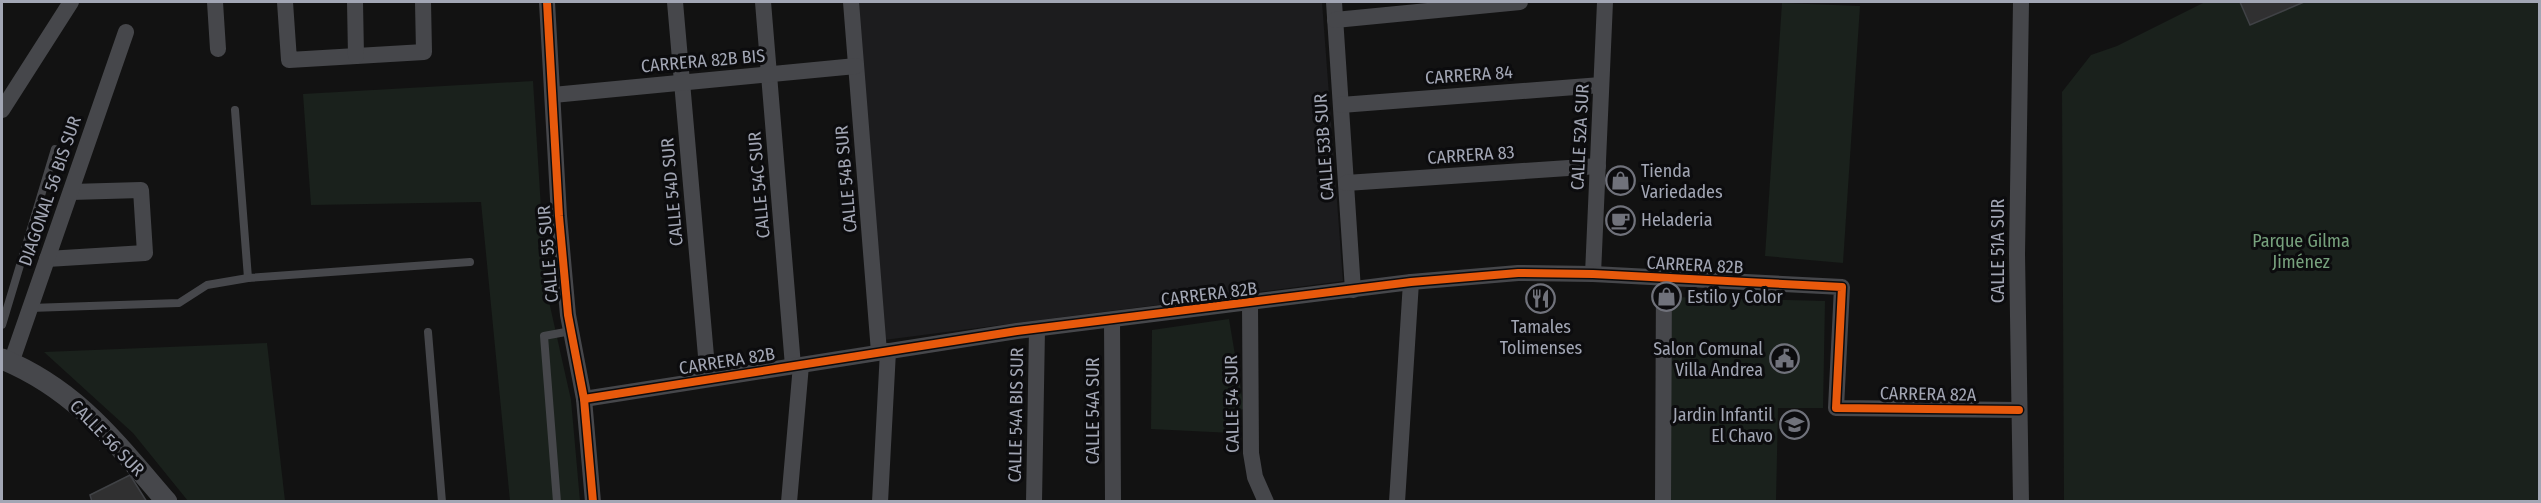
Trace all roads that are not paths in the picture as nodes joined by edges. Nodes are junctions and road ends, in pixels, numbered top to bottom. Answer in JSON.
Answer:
{"nodes":[{"id":1,"x":71,"y":2,"type":"edge"},
{"id":2,"x":215,"y":2,"type":"edge"},
{"id":3,"x":285,"y":2,"type":"edge"},
{"id":4,"x":355,"y":2,"type":"edge"},
{"id":5,"x":423,"y":2,"type":"edge"},
{"id":6,"x":547,"y":2,"type":"edge"},
{"id":7,"x":675,"y":2,"type":"edge"},
{"id":8,"x":763,"y":2,"type":"edge"},
{"id":9,"x":851,"y":2,"type":"edge"},
{"id":10,"x":1334,"y":2,"type":"edge"},
{"id":11,"x":1520,"y":2,"type":"edge"},
{"id":12,"x":1605,"y":2,"type":"edge"},
{"id":13,"x":2021,"y":2,"type":"edge"},
{"id":14,"x":1335,"y":20,"type":"junction"},
{"id":15,"x":126,"y":32,"type":"dead end"},
{"id":16,"x":218,"y":49,"type":"dead end"},
{"id":17,"x":356,"y":56,"type":"junction"},
{"id":18,"x":856,"y":66,"type":"junction"},
{"id":19,"x":769,"y":74,"type":"junction"},
{"id":20,"x":682,"y":82,"type":"junction"},
{"id":21,"x":1601,"y":85,"type":"junction"},
{"id":22,"x":553,"y":94,"type":"junction"},
{"id":23,"x":1341,"y":105,"type":"junction"},
{"id":24,"x":2,"y":110,"type":"edge"},
{"id":25,"x":235,"y":110,"type":"dead end"},
{"id":26,"x":55,"y":149,"type":"dead end"},
{"id":27,"x":1598,"y":166,"type":"junction"},
{"id":28,"x":1346,"y":183,"type":"junction"},
{"id":29,"x":71,"y":192,"type":"junction"},
{"id":30,"x":47,"y":259,"type":"junction"},
{"id":31,"x":470,"y":262,"type":"dead end"},
{"id":32,"x":1593,"y":274,"type":"junction"},
{"id":33,"x":248,"y":278,"type":"junction"},
{"id":34,"x":1664,"y":279,"type":"junction"},
{"id":35,"x":1411,"y":282,"type":"junction"},
{"id":36,"x":1353,"y":290,"type":"junction"},
{"id":37,"x":1250,"y":304,"type":"junction"},
{"id":38,"x":30,"y":308,"type":"junction"},
{"id":39,"x":1112,"y":320,"type":"junction"},
{"id":40,"x":2,"y":325,"type":"edge"},
{"id":41,"x":1037,"y":329,"type":"junction"},
{"id":42,"x":571,"y":331,"type":"junction"},
{"id":43,"x":428,"y":332,"type":"dead end"},
{"id":44,"x":884,"y":352,"type":"junction"},
{"id":45,"x":6,"y":361,"type":"edge"},
{"id":46,"x":797,"y":365,"type":"junction"},
{"id":47,"x":708,"y":379,"type":"junction"},
{"id":48,"x":584,"y":399,"type":"junction"},
{"id":49,"x":1836,"y":408,"type":"joint"},
{"id":50,"x":2019,"y":410,"type":"junction"},
{"id":51,"x":166,"y":501,"type":"edge"},
{"id":52,"x":442,"y":501,"type":"edge"},
{"id":53,"x":557,"y":501,"type":"edge"},
{"id":54,"x":593,"y":501,"type":"edge"},
{"id":55,"x":789,"y":501,"type":"edge"},
{"id":56,"x":880,"y":501,"type":"edge"},
{"id":57,"x":1034,"y":501,"type":"edge"},
{"id":58,"x":1113,"y":501,"type":"edge"},
{"id":59,"x":1266,"y":501,"type":"edge"},
{"id":60,"x":1397,"y":501,"type":"edge"},
{"id":61,"x":1663,"y":501,"type":"edge"},
{"id":62,"x":2021,"y":501,"type":"edge"}],
"edges":[{"from":1,"to":24,"type":"street"},
{"from":2,"to":16,"type":"street"},
{"from":3,"to":17,"type":"street"},
{"from":4,"to":17,"type":"street"},
{"from":5,"to":17,"type":"street"},
{"from":6,"to":22,"type":"street","name":"CALLE 55 SUR"},
{"from":7,"to":20,"type":"street","name":"CALLE 54D SUR"},
{"from":8,"to":19,"type":"street","name":"CALLE 54C SUR"},
{"from":9,"to":18,"type":"street","name":"CALLE 54B SUR"},
{"from":10,"to":14,"type":"street","name":"CALLE 53B SUR"},
{"from":11,"to":14,"type":"street"},
{"from":12,"to":21,"type":"street","name":"CALLE 52A SUR"},
{"from":13,"to":50,"type":"street","name":"CALLE 51A SUR"},
{"from":14,"to":23,"type":"street","name":"CALLE 53B SUR"},
{"from":15,"to":29,"type":"street","name":"DIAGONAL 56 BIS SUR"},
{"from":18,"to":19,"type":"street","name":"CARRERA 82B BIS"},
{"from":18,"to":44,"type":"street","name":"CALLE 54B SUR"},
{"from":19,"to":20,"type":"street","name":"CARRERA 82B BIS"},
{"from":19,"to":46,"type":"street","name":"CALLE 54C SUR"},
{"from":20,"to":22,"type":"street","name":"CARRERA 82B BIS"},
{"from":20,"to":47,"type":"street","name":"CALLE 54D SUR"},
{"from":21,"to":23,"type":"street","name":"CARRERA 84"},
{"from":21,"to":27,"type":"street","name":"CALLE 52A SUR"},
{"from":22,"to":42,"type":"street","name":"CALLE 55 SUR"},
{"from":23,"to":28,"type":"street","name":"CALLE 53B SUR"},
{"from":25,"to":33,"type":"lane"},
{"from":26,"to":40,"type":"lane"},
{"from":27,"to":28,"type":"street","name":"CARRERA 83"},
{"from":27,"to":32,"type":"street","name":"CALLE 52A SUR"},
{"from":28,"to":36,"type":"street","name":"CALLE 53B SUR"},
{"from":29,"to":30,"type":"street","name":"DIAGONAL 56 BIS SUR"},
{"from":29,"to":30,"type":"street"},
{"from":30,"to":38,"type":"street","name":"DIAGONAL 56 BIS SUR"},
{"from":31,"to":33,"type":"lane"},
{"from":32,"to":34,"type":"street","name":"CARRERA 82B"},
{"from":32,"to":35,"type":"street","name":"CARRERA 82B"},
{"from":33,"to":38,"type":"lane"},
{"from":34,"to":49,"type":"street","name":"CARRERA 82B"},
{"from":34,"to":61,"type":"street"},
{"from":35,"to":36,"type":"street","name":"CARRERA 82B"},
{"from":35,"to":60,"type":"street"},
{"from":36,"to":37,"type":"street","name":"CARRERA 82B"},
{"from":37,"to":39,"type":"street","name":"CARRERA 82B"},
{"from":37,"to":59,"type":"street","name":"CALLE 54 SUR"},
{"from":38,"to":45,"type":"street","name":"DIAGONAL 56 BIS SUR"},
{"from":39,"to":41,"type":"street","name":"CARRERA 82B"},
{"from":39,"to":58,"type":"street","name":"CALLE 54A SUR"},
{"from":41,"to":44,"type":"street","name":"CARRERA 82B"},
{"from":41,"to":57,"type":"street","name":"CALLE 54A BIS SUR"},
{"from":42,"to":48,"type":"street","name":"CALLE 55 SUR"},
{"from":42,"to":53,"type":"lane"},
{"from":43,"to":52,"type":"lane"},
{"from":44,"to":46,"type":"street","name":"CARRERA 82B"},
{"from":44,"to":56,"type":"street","name":"CALLE 54B SUR"},
{"from":45,"to":51,"type":"street","name":"CALLE 56 SUR"},
{"from":46,"to":47,"type":"street","name":"CARRERA 82B"},
{"from":46,"to":55,"type":"street","name":"CALLE 54C SUR"},
{"from":47,"to":48,"type":"street","name":"CARRERA 82B"},
{"from":48,"to":54,"type":"street","name":"CALLE 55 SUR"},
{"from":49,"to":50,"type":"street","name":"CARRERA 82A"},
{"from":50,"to":62,"type":"street","name":"CALLE 51A SUR"}]}
